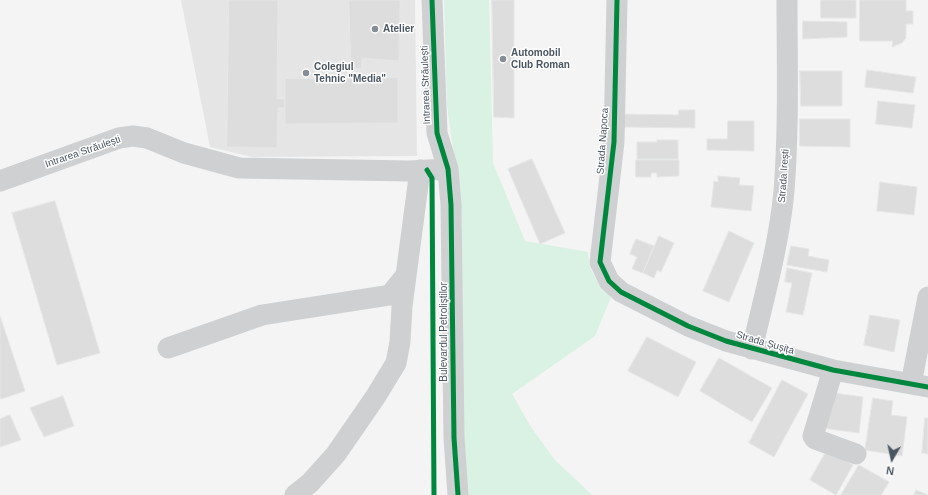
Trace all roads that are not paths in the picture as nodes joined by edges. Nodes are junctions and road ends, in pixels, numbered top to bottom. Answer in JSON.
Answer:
{"nodes":[{"id":1,"x":432,"y":0,"type":"edge"},
{"id":2,"x":617,"y":0,"type":"edge"},
{"id":3,"x":787,"y":0,"type":"edge"},
{"id":4,"x":448,"y":169,"type":"junction"},
{"id":5,"x":420,"y":170,"type":"junction"},
{"id":6,"x":0,"y":181,"type":"edge"},
{"id":7,"x":406,"y":275,"type":"junction"},
{"id":8,"x":609,"y":281,"type":"joint"},
{"id":9,"x":928,"y":297,"type":"edge"},
{"id":10,"x":168,"y":348,"type":"dead end"},
{"id":11,"x":752,"y":349,"type":"junction"},
{"id":12,"x":833,"y":370,"type":"junction"},
{"id":13,"x":919,"y":386,"type":"edge"},
{"id":14,"x":454,"y":438,"type":"junction"},
{"id":15,"x":856,"y":454,"type":"dead end"},
{"id":16,"x":295,"y":495,"type":"edge"},
{"id":17,"x":450,"y":495,"type":"edge"},
{"id":18,"x":458,"y":495,"type":"edge"}],
"edges":[{"from":1,"to":4,"type":"street","name":"Intrarea Străulești"},
{"from":2,"to":8,"type":"street","name":"Strada Napoca"},
{"from":3,"to":11,"type":"street","name":"Strada Irești"},
{"from":4,"to":5,"type":"street","name":"Intrarea Străulești"},
{"from":4,"to":14,"type":"street","name":"Bulevardul Petroliștilor"},
{"from":5,"to":6,"type":"street","name":"Intrarea Străulești"},
{"from":5,"to":7,"type":"street"},
{"from":7,"to":10,"type":"street"},
{"from":7,"to":16,"type":"street"},
{"from":8,"to":11,"type":"street","name":"Strada Șușița"},
{"from":9,"to":13,"type":"street"},
{"from":11,"to":12,"type":"street","name":"Strada Șușița"},
{"from":12,"to":13,"type":"street","name":"Strada Șușița"},
{"from":12,"to":15,"type":"street"},
{"from":14,"to":17,"type":"street","name":"Bulevardul Petroliștilor"},
{"from":14,"to":18,"type":"street","name":"Bulevardul Petroliștilor"}]}
